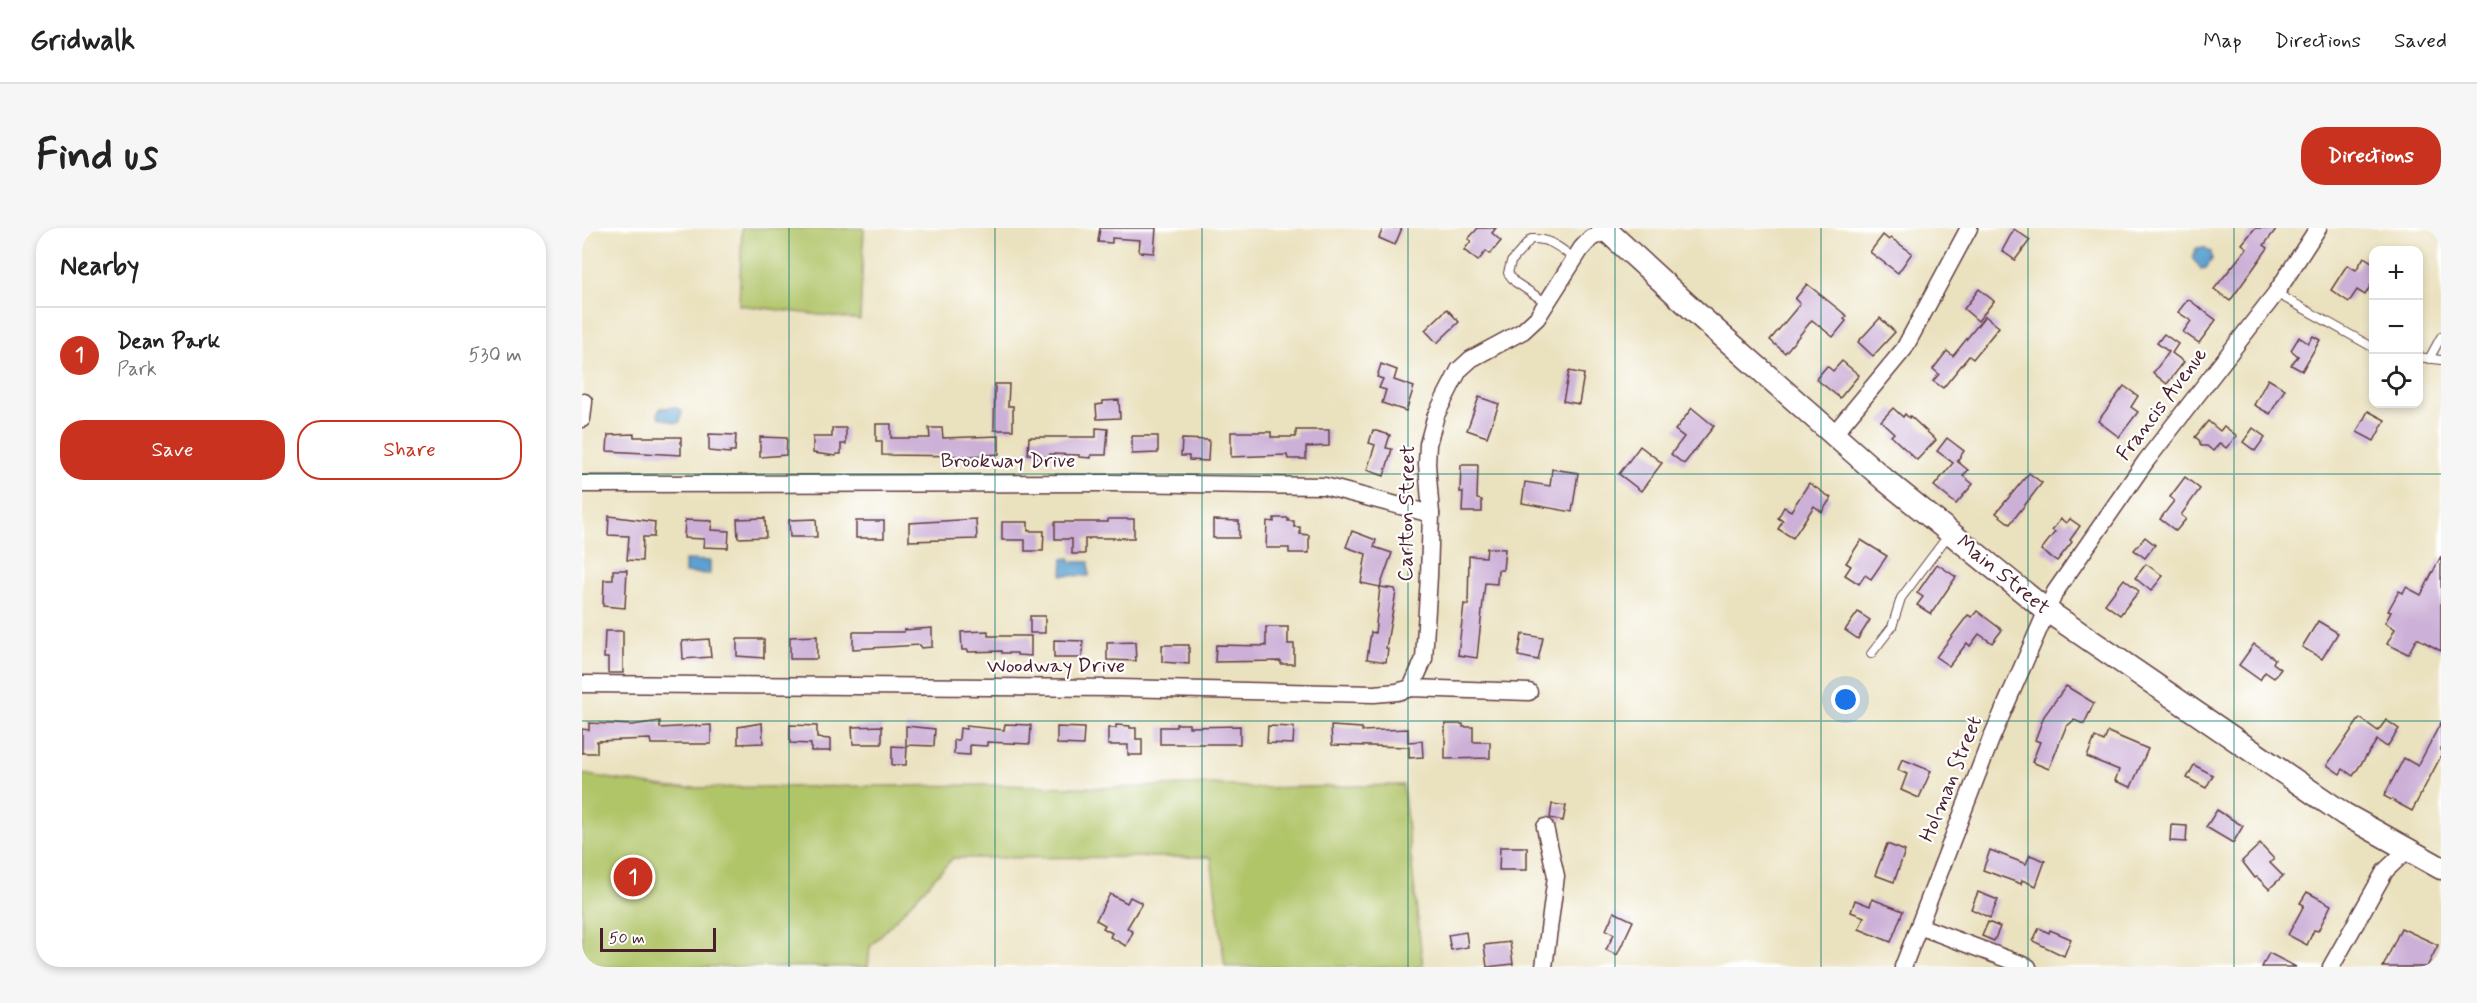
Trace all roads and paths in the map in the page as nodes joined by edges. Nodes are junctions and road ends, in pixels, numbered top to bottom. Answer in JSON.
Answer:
{"nodes":[{"id":1,"x":1969,"y":228,"type":"edge"},
{"id":2,"x":2318,"y":228,"type":"edge"},
{"id":3,"x":1609,"y":229,"type":"edge"},
{"id":4,"x":1575,"y":259,"type":"junction"},
{"id":5,"x":2276,"y":293,"type":"junction"},
{"id":6,"x":1547,"y":303,"type":"junction"},
{"id":7,"x":2441,"y":337,"type":"edge"},
{"id":8,"x":2369,"y":346,"type":"edge"},
{"id":9,"x":2423,"y":357,"type":"edge"},
{"id":10,"x":2429,"y":358,"type":"junction"},
{"id":11,"x":2441,"y":360,"type":"edge"},
{"id":12,"x":584,"y":402,"type":"dead end"},
{"id":13,"x":582,"y":419,"type":"edge"},
{"id":14,"x":1833,"y":435,"type":"junction"},
{"id":15,"x":582,"y":484,"type":"edge"},
{"id":16,"x":1431,"y":514,"type":"junction"},
{"id":17,"x":1950,"y":533,"type":"junction"},
{"id":18,"x":2046,"y":610,"type":"junction"},
{"id":19,"x":1871,"y":654,"type":"dead end"},
{"id":20,"x":582,"y":684,"type":"edge"},
{"id":21,"x":1410,"y":688,"type":"junction"},
{"id":22,"x":1530,"y":692,"type":"dead end"},
{"id":23,"x":1545,"y":827,"type":"dead end"},
{"id":24,"x":2407,"y":850,"type":"junction"},
{"id":25,"x":2441,"y":868,"type":"edge"},
{"id":26,"x":1918,"y":926,"type":"junction"},
{"id":27,"x":1544,"y":967,"type":"edge"},
{"id":28,"x":1903,"y":967,"type":"edge"},
{"id":29,"x":2028,"y":967,"type":"edge"},
{"id":30,"x":2331,"y":967,"type":"edge"}],
"edges":[{"from":1,"to":14,"type":"street"},
{"from":2,"to":5,"type":"street","name":"Francis Avenue"},
{"from":3,"to":4,"type":"street","name":"Carlton Street"},
{"from":3,"to":14,"type":"main road","name":"Main Street"},
{"from":4,"to":6,"type":"street","name":"Carlton Street"},
{"from":4,"to":6,"type":"lane"},
{"from":5,"to":8,"type":"lane"},
{"from":5,"to":18,"type":"street","name":"Francis Avenue"},
{"from":6,"to":16,"type":"street","name":"Carlton Street"},
{"from":7,"to":10,"type":"lane"},
{"from":9,"to":10,"type":"lane"},
{"from":10,"to":11,"type":"lane"},
{"from":12,"to":13,"type":"street"},
{"from":14,"to":17,"type":"main road","name":"Main Street"},
{"from":15,"to":16,"type":"street","name":"Brookway Drive"},
{"from":16,"to":21,"type":"street","name":"Carlton Street"},
{"from":17,"to":18,"type":"main road","name":"Main Street"},
{"from":17,"to":19,"type":"lane"},
{"from":18,"to":24,"type":"main road","name":"Main Street"},
{"from":18,"to":26,"type":"street","name":"Holman Street"},
{"from":20,"to":21,"type":"street","name":"Woodway Drive"},
{"from":21,"to":22,"type":"street","name":"Woodway Drive"},
{"from":23,"to":27,"type":"street"},
{"from":24,"to":25,"type":"main road","name":"Main Street"},
{"from":24,"to":30,"type":"street"},
{"from":26,"to":28,"type":"street","name":"Holman Street"},
{"from":26,"to":29,"type":"street"}]}
